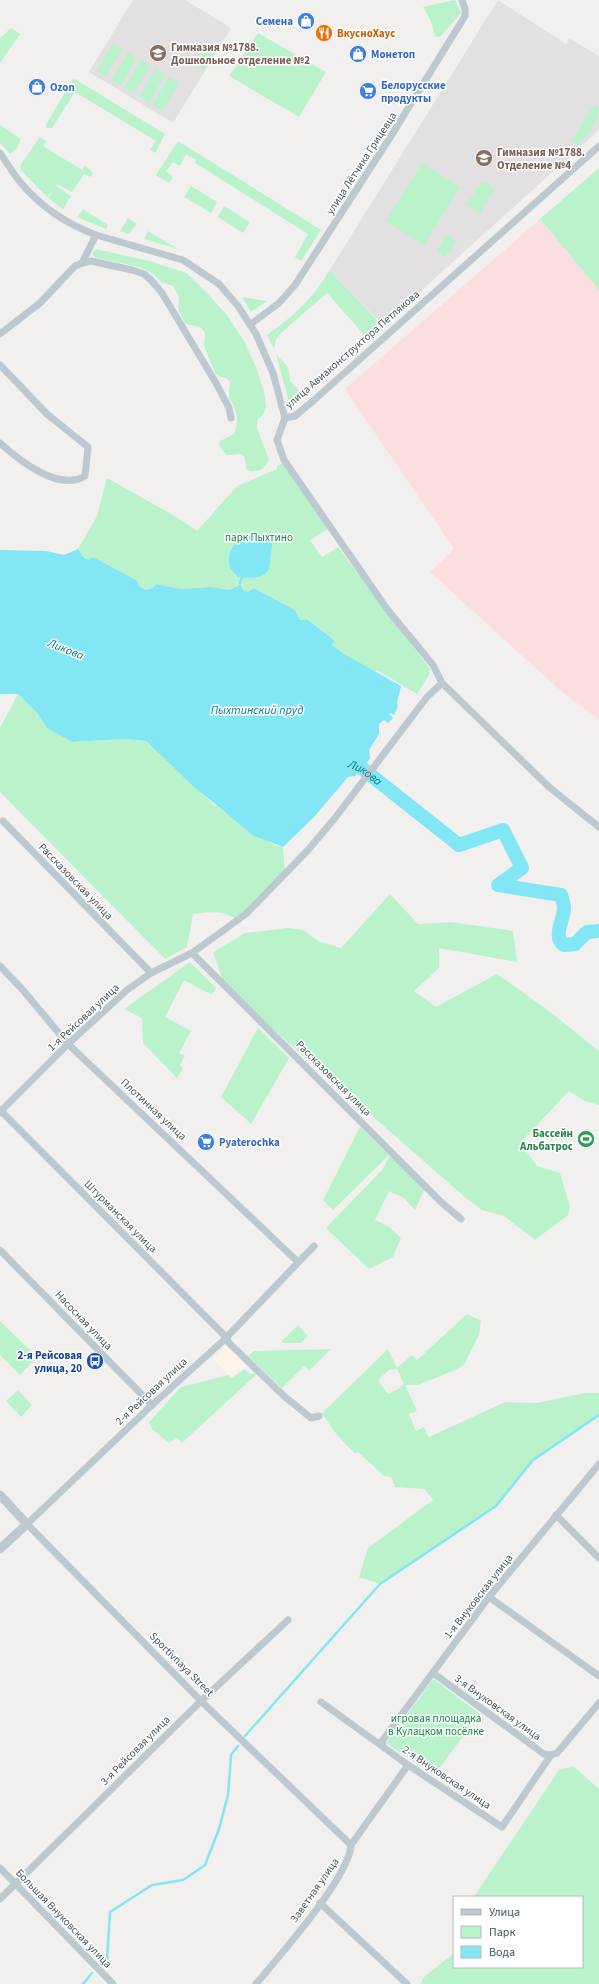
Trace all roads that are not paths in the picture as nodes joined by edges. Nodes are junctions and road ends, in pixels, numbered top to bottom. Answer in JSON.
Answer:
{"nodes":[{"id":1,"x":462,"y":0,"type":"edge"},
{"id":2,"x":599,"y":146,"type":"edge"},
{"id":3,"x":0,"y":153,"type":"edge"},
{"id":4,"x":96,"y":235,"type":"junction"},
{"id":5,"x":82,"y":262,"type":"junction"},
{"id":6,"x":251,"y":324,"type":"junction"},
{"id":7,"x":0,"y":334,"type":"edge"},
{"id":8,"x":0,"y":365,"type":"edge"},
{"id":9,"x":231,"y":418,"type":"dead end"},
{"id":10,"x":285,"y":418,"type":"junction"},
{"id":11,"x":0,"y":443,"type":"edge"},
{"id":12,"x":442,"y":683,"type":"junction"},
{"id":13,"x":3,"y":821,"type":"dead end"},
{"id":14,"x":599,"y":827,"type":"edge"},
{"id":15,"x":192,"y":953,"type":"junction"},
{"id":16,"x":0,"y":966,"type":"edge"},
{"id":17,"x":151,"y":973,"type":"junction"},
{"id":18,"x":68,"y":1044,"type":"junction"},
{"id":19,"x":0,"y":1111,"type":"edge"},
{"id":20,"x":461,"y":1219,"type":"dead end"},
{"id":21,"x":314,"y":1246,"type":"dead end"},
{"id":22,"x":0,"y":1250,"type":"edge"},
{"id":23,"x":298,"y":1262,"type":"junction"},
{"id":24,"x":227,"y":1338,"type":"junction"},
{"id":25,"x":152,"y":1405,"type":"junction"},
{"id":26,"x":319,"y":1416,"type":"dead end"},
{"id":27,"x":599,"y":1464,"type":"edge"},
{"id":28,"x":0,"y":1495,"type":"edge"},
{"id":29,"x":556,"y":1515,"type":"junction"},
{"id":30,"x":27,"y":1524,"type":"junction"},
{"id":31,"x":0,"y":1549,"type":"edge"},
{"id":32,"x":599,"y":1558,"type":"edge"},
{"id":33,"x":489,"y":1597,"type":"junction"},
{"id":34,"x":288,"y":1620,"type":"dead end"},
{"id":35,"x":433,"y":1673,"type":"junction"},
{"id":36,"x":599,"y":1676,"type":"edge"},
{"id":37,"x":201,"y":1701,"type":"junction"},
{"id":38,"x":321,"y":1702,"type":"dead end"},
{"id":39,"x":599,"y":1703,"type":"edge"},
{"id":40,"x":383,"y":1746,"type":"junction"},
{"id":41,"x":551,"y":1755,"type":"junction"},
{"id":42,"x":408,"y":1765,"type":"junction"},
{"id":43,"x":351,"y":1846,"type":"junction"},
{"id":44,"x":0,"y":1868,"type":"edge"},
{"id":45,"x":16,"y":1884,"type":"junction"},
{"id":46,"x":0,"y":1899,"type":"edge"},
{"id":47,"x":320,"y":1903,"type":"junction"},
{"id":48,"x":113,"y":1984,"type":"edge"},
{"id":49,"x":256,"y":1984,"type":"edge"},
{"id":50,"x":407,"y":1984,"type":"edge"}],
"edges":[{"from":1,"to":6,"type":"street","name":"улица Лётчика Грицевца"},
{"from":2,"to":10,"type":"street","name":"улица Авиаконструктора Петлякова"},
{"from":3,"to":4,"type":"street","name":"улица Авиаконструктора Петлякова"},
{"from":4,"to":5,"type":"street"},
{"from":4,"to":6,"type":"street","name":"улица Авиаконструктора Петлякова"},
{"from":5,"to":7,"type":"street"},
{"from":5,"to":9,"type":"street"},
{"from":6,"to":10,"type":"street","name":"улица Авиаконструктора Петлякова"},
{"from":8,"to":11,"type":"street"},
{"from":10,"to":12,"type":"street"},
{"from":12,"to":14,"type":"street"},
{"from":12,"to":15,"type":"street","name":"1-я Рейсовая улица"},
{"from":13,"to":17,"type":"street","name":"Рассказовская улица"},
{"from":15,"to":17,"type":"street","name":"1-я Рейсовая улица"},
{"from":15,"to":20,"type":"street","name":"Рассказовская улица"},
{"from":16,"to":18,"type":"street","name":"Плотинная улица"},
{"from":17,"to":18,"type":"street","name":"1-я Рейсовая улица"},
{"from":18,"to":19,"type":"street","name":"1-я Рейсовая улица"},
{"from":18,"to":23,"type":"street","name":"Плотинная улица"},
{"from":19,"to":24,"type":"street","name":"Штурманская улица"},
{"from":21,"to":23,"type":"street","name":"2-я Рейсовая улица"},
{"from":22,"to":25,"type":"street","name":"Насосная улица"},
{"from":23,"to":24,"type":"street","name":"2-я Рейсовая улица"},
{"from":24,"to":25,"type":"street","name":"2-я Рейсовая улица"},
{"from":24,"to":26,"type":"street","name":"Штурманская улица"},
{"from":25,"to":30,"type":"street","name":"2-я Рейсовая улица"},
{"from":27,"to":29,"type":"street","name":"1-я Внуковская улица"},
{"from":28,"to":30,"type":"street","name":"Sportivnaya Street"},
{"from":29,"to":32,"type":"street"},
{"from":29,"to":33,"type":"street","name":"1-я Внуковская улица"},
{"from":30,"to":31,"type":"street","name":"2-я Рейсовая улица"},
{"from":30,"to":37,"type":"street","name":"Sportivnaya Street"},
{"from":33,"to":35,"type":"street","name":"1-я Внуковская улица"},
{"from":33,"to":36,"type":"street"},
{"from":34,"to":37,"type":"street","name":"3-я Рейсовая улица"},
{"from":35,"to":40,"type":"street","name":"1-я Внуковская улица"},
{"from":35,"to":41,"type":"street","name":"3-я Внуковская улица"},
{"from":37,"to":43,"type":"street","name":"Sportivnaya Street"},
{"from":37,"to":45,"type":"street","name":"3-я Рейсовая улица"},
{"from":38,"to":40,"type":"street","name":"2-я Внуковская улица"},
{"from":39,"to":41,"type":"street"},
{"from":40,"to":42,"type":"street","name":"2-я Внуковская улица"},
{"from":41,"to":42,"type":"street","name":"2-я Внуковская улица"},
{"from":42,"to":43,"type":"street","name":"Заветная улица"},
{"from":43,"to":47,"type":"street","name":"Заветная улица"},
{"from":44,"to":45,"type":"street","name":"Большая Внуковская улица"},
{"from":45,"to":46,"type":"street","name":"3-я Рейсовая улица"},
{"from":45,"to":48,"type":"street","name":"Большая Внуковская улица"},
{"from":47,"to":49,"type":"street","name":"Заветная улица"},
{"from":47,"to":50,"type":"street"}]}
